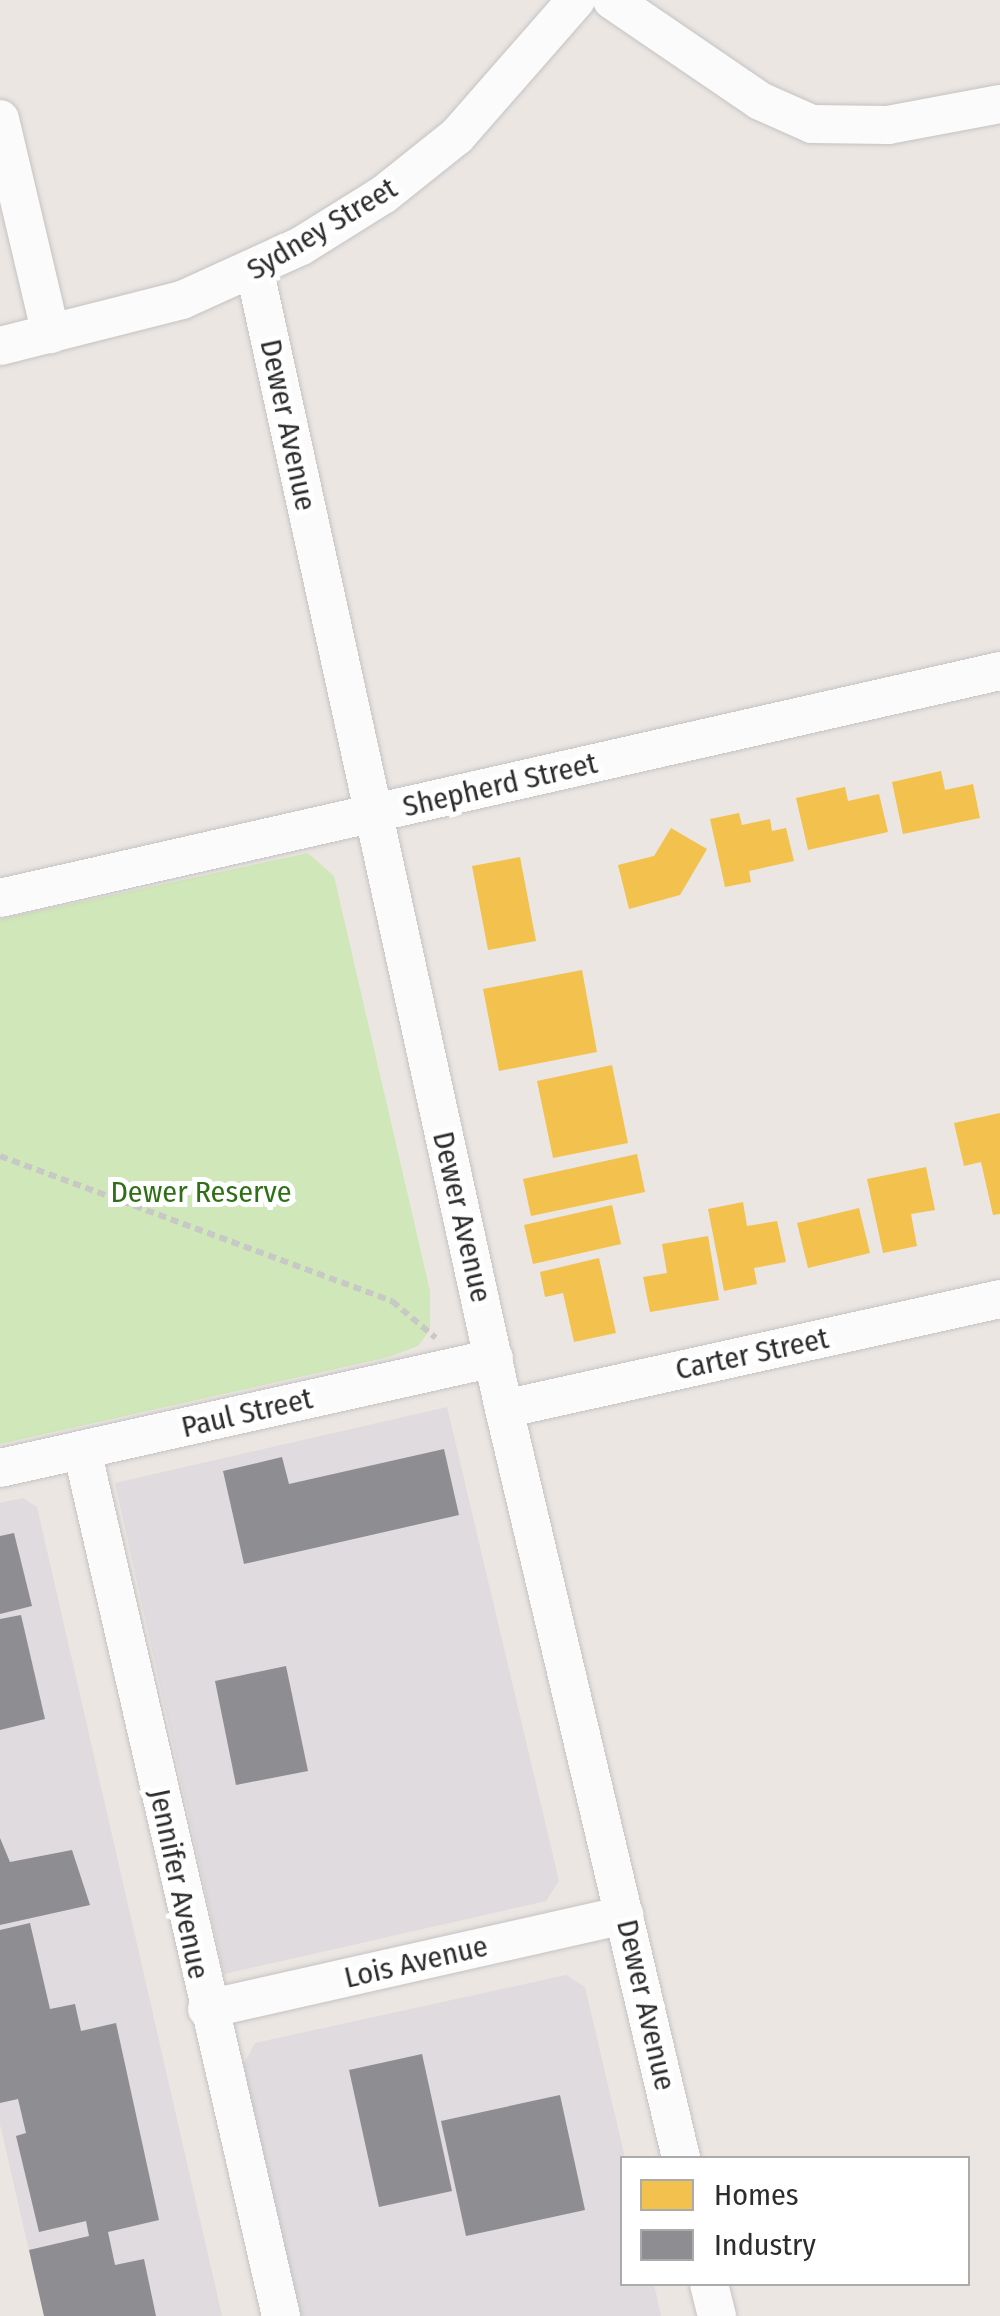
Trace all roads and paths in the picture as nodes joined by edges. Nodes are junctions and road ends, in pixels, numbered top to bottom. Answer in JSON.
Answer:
{"nodes":[{"id":1,"x":576,"y":0,"type":"edge"},
{"id":2,"x":612,"y":0,"type":"edge"},
{"id":3,"x":1000,"y":104,"type":"edge"},
{"id":4,"x":0,"y":118,"type":"edge"},
{"id":5,"x":255,"y":272,"type":"junction"},
{"id":6,"x":51,"y":334,"type":"junction"},
{"id":7,"x":0,"y":346,"type":"edge"},
{"id":8,"x":1000,"y":671,"type":"edge"},
{"id":9,"x":371,"y":814,"type":"junction"},
{"id":10,"x":0,"y":898,"type":"edge"},
{"id":11,"x":0,"y":1156,"type":"edge"},
{"id":12,"x":1000,"y":1299,"type":"edge"},
{"id":13,"x":477,"y":1362,"type":"junction"},
{"id":14,"x":504,"y":1409,"type":"junction"},
{"id":15,"x":82,"y":1450,"type":"junction"},
{"id":16,"x":0,"y":1468,"type":"edge"},
{"id":17,"x":625,"y":1915,"type":"junction"},
{"id":18,"x":206,"y":2009,"type":"junction"},
{"id":19,"x":681,"y":2156,"type":"edge"},
{"id":20,"x":710,"y":2286,"type":"edge"},
{"id":21,"x":281,"y":2316,"type":"edge"},
{"id":22,"x":717,"y":2316,"type":"edge"}],
"edges":[{"from":1,"to":5,"type":"street","name":"Sydney Street"},
{"from":2,"to":3,"type":"street"},
{"from":4,"to":6,"type":"street"},
{"from":5,"to":6,"type":"street","name":"Sydney Street"},
{"from":5,"to":9,"type":"street","name":"Dewer Avenue"},
{"from":6,"to":7,"type":"street","name":"Sydney Street"},
{"from":8,"to":9,"type":"street","name":"Shepherd Street"},
{"from":9,"to":10,"type":"street","name":"Shepherd Street"},
{"from":9,"to":13,"type":"street","name":"Dewer Avenue"},
{"from":11,"to":13,"type":"path"},
{"from":12,"to":14,"type":"street","name":"Carter Street"},
{"from":13,"to":14,"type":"street","name":"Dewer Avenue"},
{"from":13,"to":15,"type":"street","name":"Paul Street"},
{"from":14,"to":17,"type":"street","name":"Dewer Avenue"},
{"from":15,"to":16,"type":"street","name":"Paul Street"},
{"from":15,"to":18,"type":"street","name":"Jennifer Avenue"},
{"from":17,"to":18,"type":"street","name":"Lois Avenue"},
{"from":17,"to":19,"type":"street","name":"Dewer Avenue"},
{"from":18,"to":21,"type":"street","name":"Jennifer Avenue"},
{"from":20,"to":22,"type":"street"}]}
